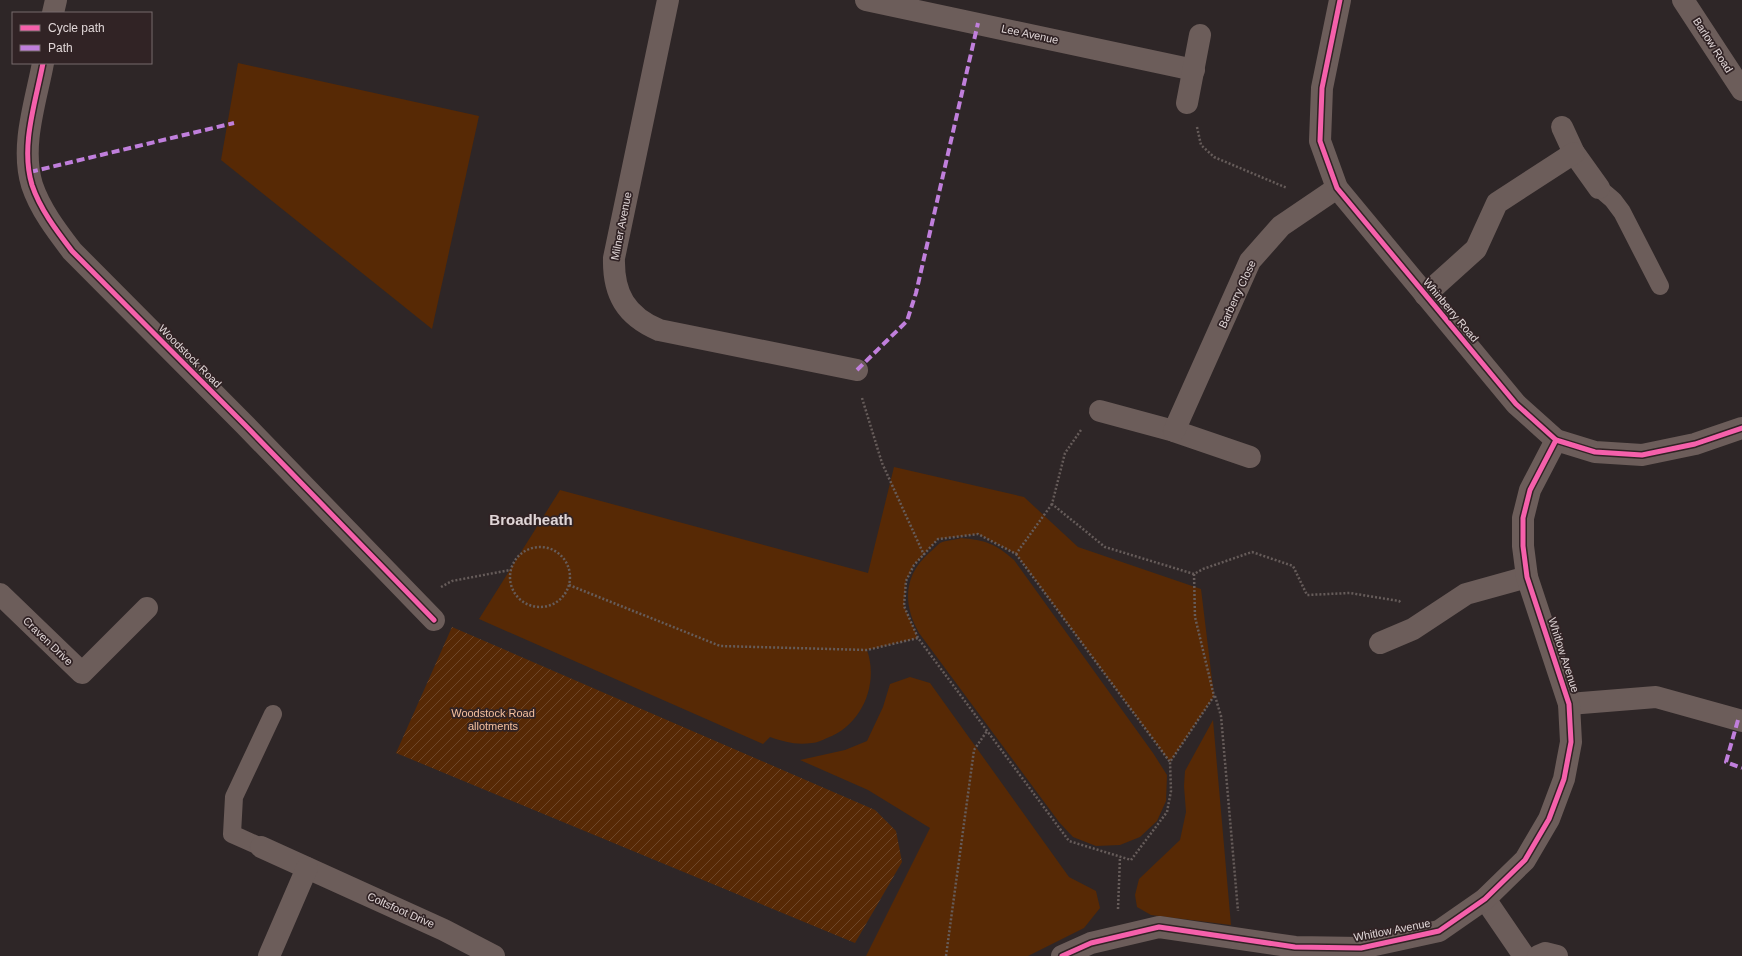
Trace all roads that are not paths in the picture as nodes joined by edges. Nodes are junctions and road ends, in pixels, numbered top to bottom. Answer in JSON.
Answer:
{"nodes":[{"id":1,"x":56,"y":0,"type":"edge"},
{"id":2,"x":668,"y":0,"type":"edge"},
{"id":3,"x":866,"y":0,"type":"edge"},
{"id":4,"x":1340,"y":0,"type":"edge"},
{"id":5,"x":1683,"y":0,"type":"edge"},
{"id":6,"x":53,"y":12,"type":"edge"},
{"id":7,"x":1200,"y":35,"type":"dead end"},
{"id":8,"x":43,"y":64,"type":"edge"},
{"id":9,"x":1194,"y":70,"type":"junction"},
{"id":10,"x":1742,"y":90,"type":"edge"},
{"id":11,"x":1188,"y":102,"type":"road end"},
{"id":12,"x":1562,"y":127,"type":"dead end"},
{"id":13,"x":1574,"y":153,"type":"junction"},
{"id":14,"x":1337,"y":188,"type":"junction"},
{"id":15,"x":1599,"y":188,"type":"joint"},
{"id":16,"x":1660,"y":286,"type":"dead end"},
{"id":17,"x":1425,"y":295,"type":"junction"},
{"id":18,"x":857,"y":370,"type":"road end"},
{"id":19,"x":1100,"y":411,"type":"road end"},
{"id":20,"x":1742,"y":428,"type":"edge"},
{"id":21,"x":1174,"y":431,"type":"junction"},
{"id":22,"x":1556,"y":440,"type":"junction"},
{"id":23,"x":1250,"y":457,"type":"dead end"},
{"id":24,"x":1527,"y":577,"type":"junction"},
{"id":25,"x":0,"y":594,"type":"edge"},
{"id":26,"x":147,"y":608,"type":"dead end"},
{"id":27,"x":434,"y":620,"type":"dead end"},
{"id":28,"x":1380,"y":643,"type":"dead end"},
{"id":29,"x":1569,"y":704,"type":"junction"},
{"id":30,"x":273,"y":714,"type":"dead end"},
{"id":31,"x":1742,"y":722,"type":"edge"},
{"id":32,"x":261,"y":847,"type":"joint"},
{"id":33,"x":307,"y":868,"type":"junction"},
{"id":34,"x":1485,"y":900,"type":"junction"},
{"id":35,"x":269,"y":956,"type":"edge"},
{"id":36,"x":494,"y":956,"type":"edge"},
{"id":37,"x":1062,"y":956,"type":"edge"},
{"id":38,"x":1524,"y":956,"type":"edge"},
{"id":39,"x":1538,"y":956,"type":"edge"},
{"id":40,"x":1557,"y":956,"type":"edge"}],
"edges":[{"from":1,"to":6,"type":"street"},
{"from":2,"to":18,"type":"street","name":"Milner Avenue"},
{"from":3,"to":9,"type":"street","name":"Lee Avenue"},
{"from":4,"to":14,"type":"street","name":"Whinberry Road"},
{"from":5,"to":10,"type":"street","name":"Barlow Road"},
{"from":7,"to":9,"type":"street"},
{"from":8,"to":27,"type":"street","name":"Woodstock Road"},
{"from":9,"to":11,"type":"street"},
{"from":12,"to":13,"type":"street"},
{"from":13,"to":15,"type":"street"},
{"from":13,"to":17,"type":"street"},
{"from":14,"to":17,"type":"street","name":"Whinberry Road"},
{"from":14,"to":21,"type":"street","name":"Barberry Close"},
{"from":15,"to":16,"type":"lane"},
{"from":17,"to":22,"type":"street","name":"Whinberry Road"},
{"from":19,"to":21,"type":"street"},
{"from":20,"to":22,"type":"street","name":"Whinberry Road"},
{"from":21,"to":23,"type":"street"},
{"from":22,"to":24,"type":"street","name":"Whitlow Avenue"},
{"from":24,"to":28,"type":"street"},
{"from":24,"to":29,"type":"street","name":"Whitlow Avenue"},
{"from":25,"to":26,"type":"street","name":"Craven Drive"},
{"from":29,"to":31,"type":"street"},
{"from":29,"to":34,"type":"street","name":"Whitlow Avenue"},
{"from":30,"to":32,"type":"lane"},
{"from":32,"to":33,"type":"street","name":"Coltsfoot Drive"},
{"from":33,"to":35,"type":"street"},
{"from":33,"to":36,"type":"street","name":"Coltsfoot Drive"},
{"from":34,"to":37,"type":"street","name":"Whitlow Avenue"},
{"from":34,"to":38,"type":"street"},
{"from":39,"to":40,"type":"street"}]}
